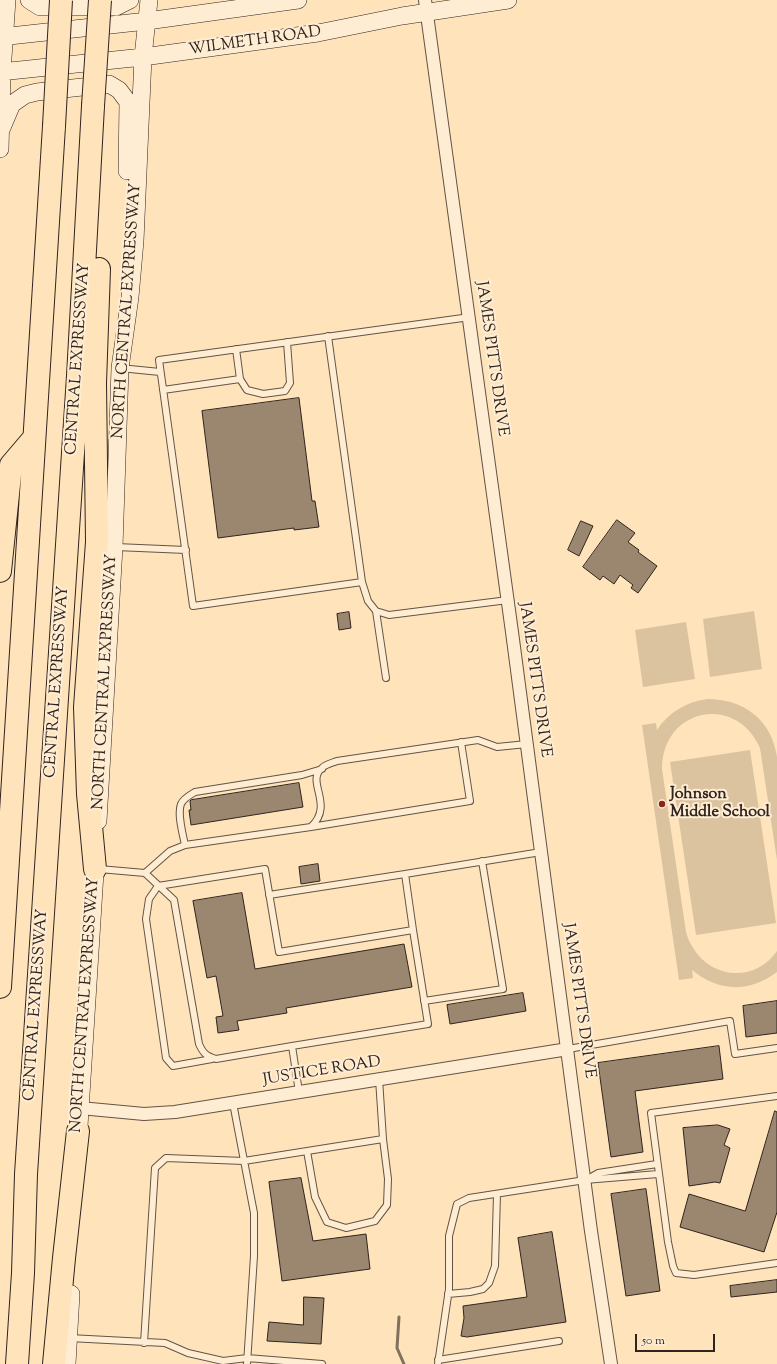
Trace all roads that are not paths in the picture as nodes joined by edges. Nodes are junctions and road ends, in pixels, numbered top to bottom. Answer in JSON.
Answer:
{"nodes":[{"id":1,"x":7,"y":0,"type":"edge"},
{"id":2,"x":29,"y":0,"type":"edge"},
{"id":3,"x":61,"y":0,"type":"edge"},
{"id":4,"x":100,"y":0,"type":"edge"},
{"id":5,"x":130,"y":0,"type":"edge"},
{"id":6,"x":149,"y":0,"type":"edge"},
{"id":7,"x":298,"y":0,"type":"edge"},
{"id":8,"x":508,"y":0,"type":"edge"},
{"id":9,"x":426,"y":6,"type":"edge"},
{"id":10,"x":147,"y":21,"type":"junction"},
{"id":11,"x":2,"y":37,"type":"edge"},
{"id":12,"x":143,"y":58,"type":"junction"},
{"id":13,"x":1,"y":72,"type":"edge"},
{"id":14,"x":93,"y":106,"type":"junction"},
{"id":15,"x":1,"y":130,"type":"junction"},
{"id":16,"x":0,"y":149,"type":"edge"},
{"id":17,"x":135,"y":240,"type":"junction"},
{"id":18,"x":470,"y":317,"type":"junction"},
{"id":19,"x":328,"y":336,"type":"junction"},
{"id":20,"x":287,"y":342,"type":"junction"},
{"id":21,"x":236,"y":349,"type":"junction"},
{"id":22,"x":120,"y":368,"type":"junction"},
{"id":23,"x":160,"y":372,"type":"junction"},
{"id":24,"x":240,"y":379,"type":"junction"},
{"id":25,"x":163,"y":390,"type":"junction"},
{"id":26,"x":34,"y":438,"type":"junction"},
{"id":27,"x":114,"y":547,"type":"junction"},
{"id":28,"x":186,"y":550,"type":"junction"},
{"id":29,"x":0,"y":570,"type":"edge"},
{"id":30,"x":362,"y":582,"type":"junction"},
{"id":31,"x":508,"y":600,"type":"junction"},
{"id":32,"x":376,"y":611,"type":"junction"},
{"id":33,"x":386,"y":678,"type":"dead end"},
{"id":34,"x":461,"y":742,"type":"junction"},
{"id":35,"x":527,"y":744,"type":"junction"},
{"id":36,"x":322,"y":769,"type":"junction"},
{"id":37,"x":311,"y":827,"type":"junction"},
{"id":38,"x":185,"y":845,"type":"junction"},
{"id":39,"x":541,"y":852,"type":"junction"},
{"id":40,"x":482,"y":861,"type":"junction"},
{"id":41,"x":95,"y":869,"type":"junction"},
{"id":42,"x":145,"y":873,"type":"junction"},
{"id":43,"x":405,"y":874,"type":"junction"},
{"id":44,"x":158,"y":886,"type":"junction"},
{"id":45,"x":270,"y":895,"type":"junction"},
{"id":46,"x":413,"y":930,"type":"junction"},
{"id":47,"x":0,"y":987,"type":"edge"},
{"id":48,"x":424,"y":1001,"type":"junction"},
{"id":49,"x":292,"y":1046,"type":"junction"},
{"id":50,"x":777,"y":1048,"type":"edge"},
{"id":51,"x":568,"y":1049,"type":"junction"},
{"id":52,"x":216,"y":1059,"type":"junction"},
{"id":53,"x":379,"y":1079,"type":"junction"},
{"id":54,"x":299,"y":1092,"type":"junction"},
{"id":55,"x":777,"y":1096,"type":"edge"},
{"id":56,"x":233,"y":1103,"type":"junction"},
{"id":57,"x":80,"y":1108,"type":"junction"},
{"id":58,"x":78,"y":1131,"type":"junction"},
{"id":59,"x":383,"y":1139,"type":"junction"},
{"id":60,"x":307,"y":1151,"type":"junction"},
{"id":61,"x":244,"y":1161,"type":"junction"},
{"id":62,"x":657,"y":1164,"type":"junction"},
{"id":63,"x":658,"y":1174,"type":"junction"},
{"id":64,"x":585,"y":1180,"type":"junction"},
{"id":65,"x":497,"y":1194,"type":"junction"},
{"id":66,"x":777,"y":1263,"type":"edge"},
{"id":67,"x":448,"y":1294,"type":"junction"},
{"id":68,"x":68,"y":1338,"type":"junction"},
{"id":69,"x":559,"y":1341,"type":"dead end"},
{"id":70,"x":144,"y":1343,"type":"junction"},
{"id":71,"x":247,"y":1361,"type":"edge"},
{"id":72,"x":438,"y":1362,"type":"edge"},
{"id":73,"x":17,"y":1364,"type":"edge"},
{"id":74,"x":54,"y":1364,"type":"edge"},
{"id":75,"x":67,"y":1364,"type":"edge"},
{"id":76,"x":322,"y":1364,"type":"edge"},
{"id":77,"x":611,"y":1364,"type":"edge"}],
"edges":[{"from":1,"to":11,"type":"main road"},
{"from":2,"to":5,"type":"main road"},
{"from":3,"to":26,"type":"highway","bridge":true},
{"from":4,"to":14,"type":"highway","name":"CENTRAL EXPRESSWAY","bridge":true},
{"from":6,"to":10,"type":"main road","name":"NORTH CENTRAL EXPRESSWAY"},
{"from":7,"to":10,"type":"main road"},
{"from":8,"to":9,"type":"main road","name":"WILMETH ROAD"},
{"from":9,"to":12,"type":"main road","name":"WILMETH ROAD"},
{"from":9,"to":18,"type":"street","name":"JAMES PITTS DRIVE"},
{"from":10,"to":11,"type":"main road"},
{"from":10,"to":12,"type":"main road","name":"NORTH CENTRAL EXPRESSWAY"},
{"from":11,"to":13,"type":"main road"},
{"from":12,"to":13,"type":"main road","name":"WILMETH ROAD"},
{"from":12,"to":17,"type":"main road","name":"NORTH CENTRAL EXPRESSWAY"},
{"from":13,"to":15,"type":"main road"},
{"from":14,"to":41,"type":"highway"},
{"from":14,"to":73,"type":"highway","name":"CENTRAL EXPRESSWAY"},
{"from":15,"to":16,"type":"main road"},
{"from":15,"to":17,"type":"main road"},
{"from":17,"to":22,"type":"main road","name":"NORTH CENTRAL EXPRESSWAY"},
{"from":18,"to":19,"type":"lane"},
{"from":18,"to":31,"type":"street","name":"JAMES PITTS DRIVE"},
{"from":19,"to":20,"type":"lane"},
{"from":19,"to":30,"type":"lane"},
{"from":20,"to":21,"type":"lane"},
{"from":20,"to":24,"type":"lane"},
{"from":21,"to":23,"type":"lane"},
{"from":21,"to":24,"type":"lane"},
{"from":22,"to":23,"type":"lane"},
{"from":22,"to":27,"type":"main road","name":"NORTH CENTRAL EXPRESSWAY"},
{"from":23,"to":25,"type":"lane"},
{"from":24,"to":25,"type":"lane"},
{"from":25,"to":28,"type":"lane"},
{"from":26,"to":29,"type":"highway"},
{"from":26,"to":47,"type":"highway"},
{"from":27,"to":28,"type":"lane"},
{"from":27,"to":41,"type":"main road","name":"NORTH CENTRAL EXPRESSWAY"},
{"from":28,"to":30,"type":"lane"},
{"from":30,"to":32,"type":"lane"},
{"from":31,"to":32,"type":"lane"},
{"from":31,"to":35,"type":"street","name":"JAMES PITTS DRIVE"},
{"from":32,"to":33,"type":"lane"},
{"from":34,"to":35,"type":"lane"},
{"from":34,"to":36,"type":"lane"},
{"from":34,"to":37,"type":"lane"},
{"from":35,"to":39,"type":"street","name":"JAMES PITTS DRIVE"},
{"from":36,"to":37,"type":"lane"},
{"from":36,"to":38,"type":"lane"},
{"from":37,"to":38,"type":"lane"},
{"from":38,"to":42,"type":"lane"},
{"from":39,"to":40,"type":"lane"},
{"from":39,"to":51,"type":"street","name":"JAMES PITTS DRIVE"},
{"from":40,"to":43,"type":"lane"},
{"from":40,"to":48,"type":"lane"},
{"from":41,"to":42,"type":"lane"},
{"from":41,"to":57,"type":"main road","name":"NORTH CENTRAL EXPRESSWAY"},
{"from":42,"to":44,"type":"lane"},
{"from":43,"to":45,"type":"lane"},
{"from":43,"to":46,"type":"lane"},
{"from":44,"to":45,"type":"lane"},
{"from":44,"to":52,"type":"lane"},
{"from":44,"to":52,"type":"lane"},
{"from":45,"to":46,"type":"lane"},
{"from":46,"to":48,"type":"lane"},
{"from":48,"to":49,"type":"lane"},
{"from":49,"to":52,"type":"lane"},
{"from":49,"to":54,"type":"lane"},
{"from":50,"to":51,"type":"lane"},
{"from":51,"to":53,"type":"street","name":"JUSTICE ROAD"},
{"from":51,"to":64,"type":"street","name":"JAMES PITTS DRIVE"},
{"from":53,"to":54,"type":"street","name":"JUSTICE ROAD"},
{"from":53,"to":59,"type":"lane"},
{"from":54,"to":56,"type":"street","name":"JUSTICE ROAD"},
{"from":55,"to":62,"type":"lane"},
{"from":56,"to":57,"type":"street","name":"JUSTICE ROAD"},
{"from":56,"to":61,"type":"lane"},
{"from":57,"to":58,"type":"main road","name":"NORTH CENTRAL EXPRESSWAY"},
{"from":58,"to":68,"type":"main road","name":"NORTH CENTRAL EXPRESSWAY"},
{"from":58,"to":74,"type":"highway"},
{"from":59,"to":60,"type":"lane"},
{"from":59,"to":60,"type":"lane"},
{"from":60,"to":61,"type":"lane"},
{"from":61,"to":70,"type":"lane"},
{"from":61,"to":71,"type":"lane"},
{"from":62,"to":63,"type":"lane"},
{"from":62,"to":64,"type":"lane"},
{"from":63,"to":64,"type":"lane"},
{"from":63,"to":66,"type":"lane"},
{"from":64,"to":65,"type":"lane"},
{"from":64,"to":77,"type":"street","name":"JAMES PITTS DRIVE"},
{"from":65,"to":67,"type":"lane"},
{"from":65,"to":67,"type":"lane"},
{"from":67,"to":72,"type":"lane"},
{"from":68,"to":70,"type":"lane"},
{"from":68,"to":75,"type":"main road","name":"NORTH CENTRAL EXPRESSWAY"},
{"from":69,"to":72,"type":"lane"},
{"from":70,"to":71,"type":"lane"},
{"from":71,"to":76,"type":"lane"}]}
